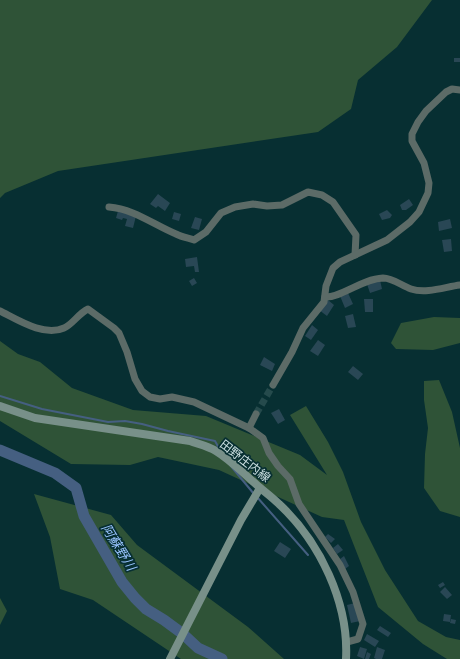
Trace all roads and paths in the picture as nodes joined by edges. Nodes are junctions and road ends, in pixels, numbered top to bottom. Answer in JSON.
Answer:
{"nodes":[{"id":1,"x":460,"y":90,"type":"edge"},
{"id":2,"x":109,"y":207,"type":"dead end"},
{"id":3,"x":355,"y":255,"type":"junction"},
{"id":4,"x":460,"y":285,"type":"edge"},
{"id":5,"x":325,"y":298,"type":"junction"},
{"id":6,"x":0,"y":311,"type":"edge"},
{"id":7,"x":273,"y":385,"type":"tunnel mouth"},
{"id":8,"x":0,"y":406,"type":"edge"},
{"id":9,"x":256,"y":414,"type":"tunnel mouth"},
{"id":10,"x":249,"y":428,"type":"junction"},
{"id":11,"x":260,"y":488,"type":"junction"},
{"id":12,"x":347,"y":642,"type":"junction"},
{"id":13,"x":171,"y":658,"type":"edge"},
{"id":14,"x":346,"y":659,"type":"edge"}],
"edges":[{"from":1,"to":3,"type":"street"},
{"from":2,"to":3,"type":"street"},
{"from":3,"to":5,"type":"street"},
{"from":4,"to":5,"type":"street"},
{"from":5,"to":7,"type":"street"},
{"from":6,"to":10,"type":"street"},
{"from":8,"to":11,"type":"main road","name":"田野庄内線"},
{"from":9,"to":10,"type":"street"},
{"from":10,"to":12,"type":"street"},
{"from":11,"to":12,"type":"main road","name":"田野庄内線"},
{"from":11,"to":13,"type":"main road"},
{"from":12,"to":14,"type":"main road","name":"田野庄内線"}]}
